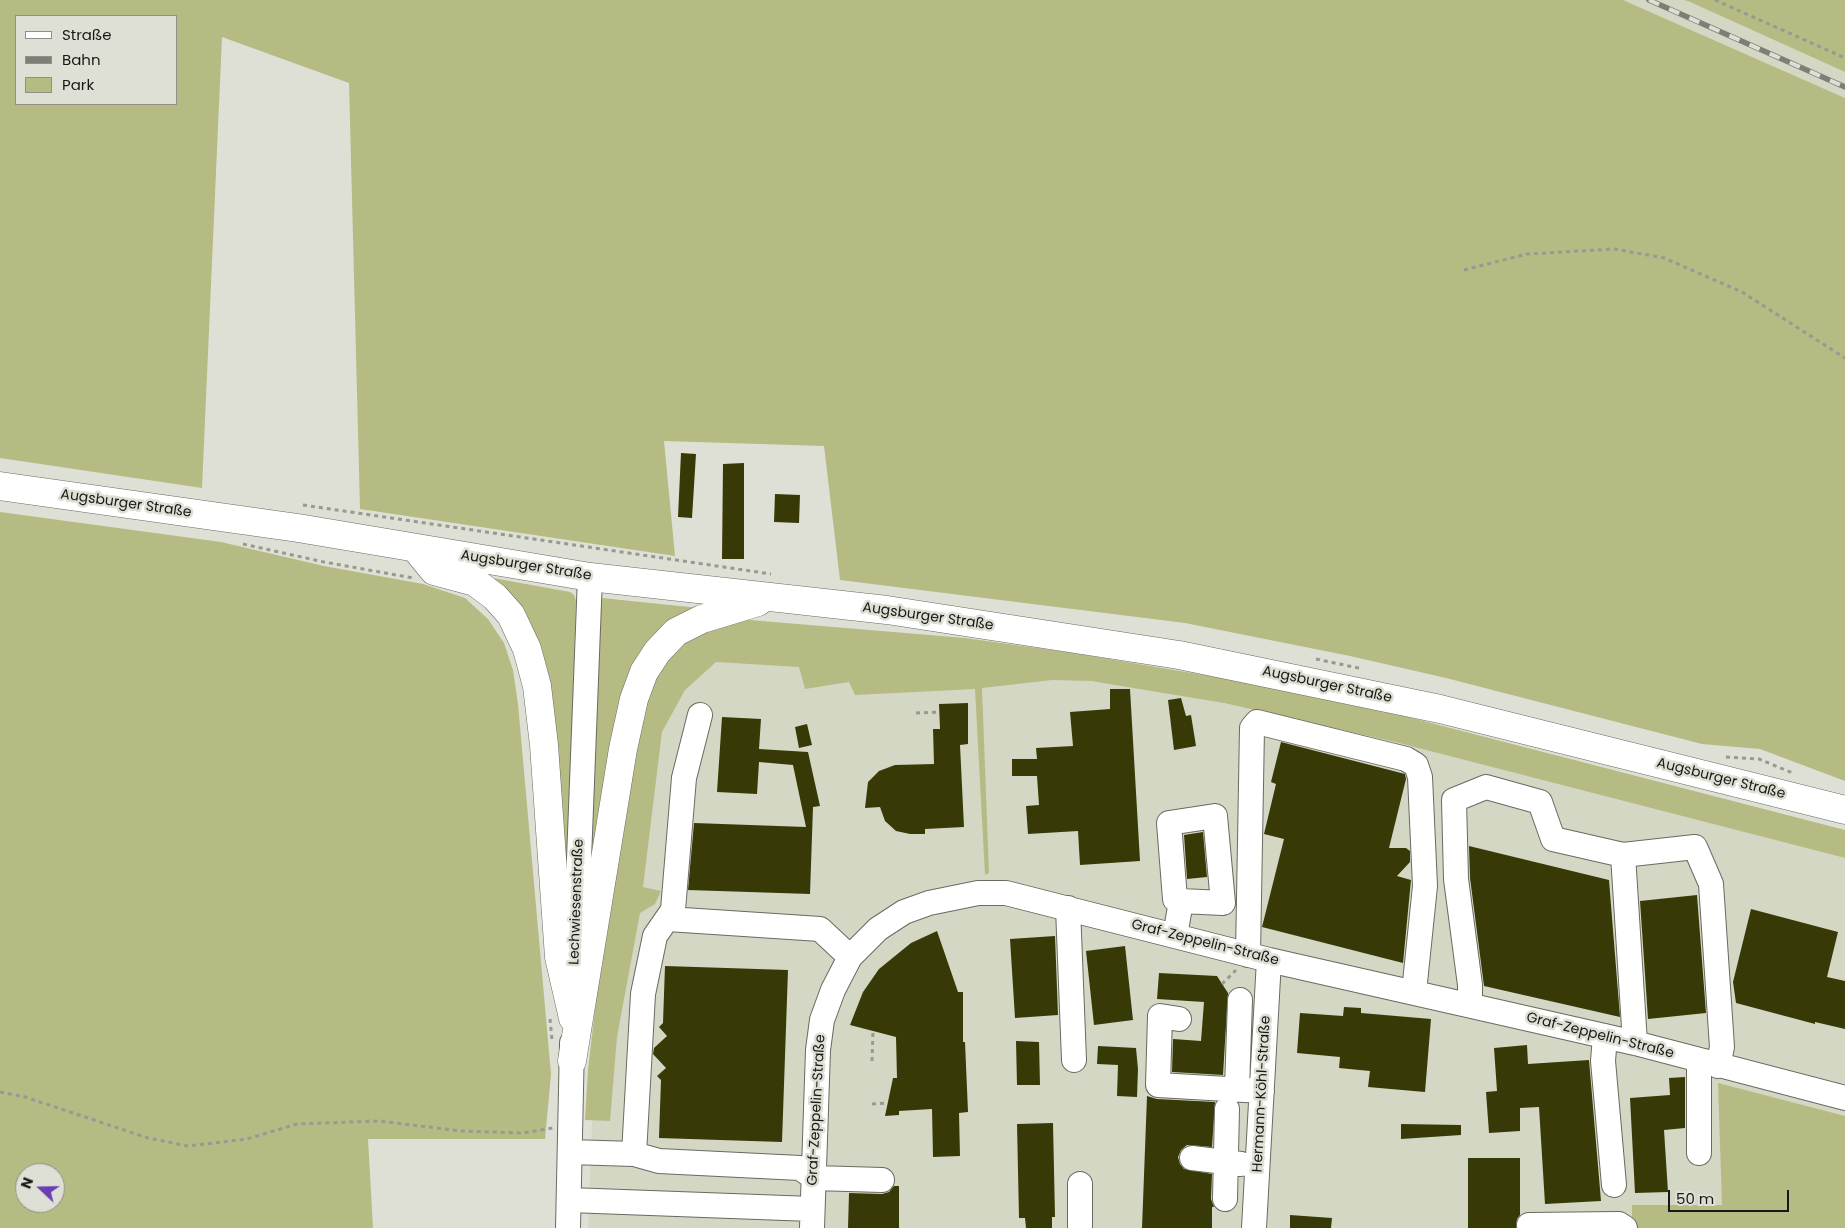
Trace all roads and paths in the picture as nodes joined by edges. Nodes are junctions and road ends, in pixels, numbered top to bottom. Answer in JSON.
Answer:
{"nodes":[{"id":1,"x":1715,"y":0,"type":"edge"},
{"id":2,"x":1845,"y":58,"type":"edge"},
{"id":3,"x":1464,"y":270,"type":"dead end"},
{"id":4,"x":1845,"y":358,"type":"edge"},
{"id":5,"x":0,"y":486,"type":"edge"},
{"id":6,"x":242,"y":544,"type":"dead end"},
{"id":7,"x":416,"y":549,"type":"junction"},
{"id":8,"x":590,"y":577,"type":"junction"},
{"id":9,"x":418,"y":579,"type":"dead end"},
{"id":10,"x":772,"y":598,"type":"junction"},
{"id":11,"x":939,"y":712,"type":"dead end"},
{"id":12,"x":916,"y":713,"type":"dead end"},
{"id":13,"x":700,"y":715,"type":"dead end"},
{"id":14,"x":1845,"y":810,"type":"edge"},
{"id":15,"x":1623,"y":854,"type":"junction"},
{"id":16,"x":1180,"y":901,"type":"dead end"},
{"id":17,"x":1068,"y":908,"type":"junction"},
{"id":18,"x":668,"y":919,"type":"junction"},
{"id":19,"x":1175,"y":936,"type":"junction"},
{"id":20,"x":850,"y":957,"type":"junction"},
{"id":21,"x":1262,"y":966,"type":"junction"},
{"id":22,"x":1222,"y":984,"type":"dead end"},
{"id":23,"x":1414,"y":992,"type":"junction"},
{"id":24,"x":1240,"y":1000,"type":"dead end"},
{"id":25,"x":1470,"y":1004,"type":"junction"},
{"id":26,"x":561,"y":1016,"type":"junction"},
{"id":27,"x":1179,"y":1019,"type":"dead end"},
{"id":28,"x":873,"y":1031,"type":"dead end"},
{"id":29,"x":1605,"y":1036,"type":"junction"},
{"id":30,"x":552,"y":1042,"type":"dead end"},
{"id":31,"x":1635,"y":1043,"type":"junction"},
{"id":32,"x":1074,"y":1060,"type":"dead end"},
{"id":33,"x":572,"y":1061,"type":"junction"},
{"id":34,"x":872,"y":1061,"type":"dead end"},
{"id":35,"x":1708,"y":1064,"type":"junction"},
{"id":36,"x":1262,"y":1091,"type":"junction"},
{"id":37,"x":0,"y":1092,"type":"edge"},
{"id":38,"x":1845,"y":1098,"type":"edge"},
{"id":39,"x":1232,"y":1099,"type":"junction"},
{"id":40,"x":888,"y":1103,"type":"dead end"},
{"id":41,"x":872,"y":1104,"type":"dead end"},
{"id":42,"x":563,"y":1128,"type":"junction"},
{"id":43,"x":570,"y":1152,"type":"junction"},
{"id":44,"x":634,"y":1154,"type":"junction"},
{"id":45,"x":1699,"y":1154,"type":"dead end"},
{"id":46,"x":1192,"y":1158,"type":"dead end"},
{"id":47,"x":1227,"y":1162,"type":"junction"},
{"id":48,"x":1257,"y":1166,"type":"junction"},
{"id":49,"x":814,"y":1178,"type":"junction"},
{"id":50,"x":882,"y":1180,"type":"dead end"},
{"id":51,"x":1080,"y":1184,"type":"dead end"},
{"id":52,"x":1614,"y":1185,"type":"dead end"},
{"id":53,"x":1225,"y":1199,"type":"dead end"},
{"id":54,"x":569,"y":1200,"type":"junction"},
{"id":55,"x":780,"y":1218,"type":"edge"},
{"id":56,"x":812,"y":1219,"type":"edge"},
{"id":57,"x":1529,"y":1224,"type":"dead end"},
{"id":58,"x":568,"y":1228,"type":"edge"},
{"id":59,"x":1080,"y":1228,"type":"edge"},
{"id":60,"x":1254,"y":1228,"type":"edge"},
{"id":61,"x":1625,"y":1228,"type":"edge"}],
"edges":[{"from":1,"to":2,"type":"path"},
{"from":3,"to":4,"type":"path"},
{"from":5,"to":7,"type":"main road","name":"Augsburger Straße"},
{"from":6,"to":9,"type":"path"},
{"from":7,"to":8,"type":"main road","name":"Augsburger Straße"},
{"from":7,"to":26,"type":"main road"},
{"from":8,"to":10,"type":"main road","name":"Augsburger Straße"},
{"from":8,"to":26,"type":"street","name":"Lechwiesenstraße"},
{"from":10,"to":14,"type":"main road","name":"Augsburger Straße"},
{"from":10,"to":33,"type":"main road"},
{"from":11,"to":12,"type":"path"},
{"from":13,"to":18,"type":"street"},
{"from":15,"to":25,"type":"street"},
{"from":15,"to":31,"type":"street"},
{"from":15,"to":35,"type":"street"},
{"from":16,"to":19,"type":"street"},
{"from":17,"to":19,"type":"street","name":"Graf-Zeppelin-Straße"},
{"from":17,"to":20,"type":"street","name":"Graf-Zeppelin-Straße"},
{"from":17,"to":32,"type":"street"},
{"from":18,"to":20,"type":"street"},
{"from":18,"to":44,"type":"street"},
{"from":19,"to":21,"type":"street","name":"Graf-Zeppelin-Straße"},
{"from":20,"to":49,"type":"street","name":"Graf-Zeppelin-Straße"},
{"from":21,"to":22,"type":"path"},
{"from":21,"to":23,"type":"street","name":"Graf-Zeppelin-Straße"},
{"from":21,"to":23,"type":"street","name":"Hermann-Köhl-Straße"},
{"from":21,"to":36,"type":"street","name":"Hermann-Köhl-Straße"},
{"from":23,"to":25,"type":"street","name":"Graf-Zeppelin-Straße"},
{"from":24,"to":39,"type":"street"},
{"from":25,"to":29,"type":"street","name":"Graf-Zeppelin-Straße"},
{"from":26,"to":30,"type":"path"},
{"from":26,"to":33,"type":"street","name":"Lechwiesenstraße"},
{"from":27,"to":39,"type":"street"},
{"from":28,"to":34,"type":"path"},
{"from":29,"to":31,"type":"street","name":"Graf-Zeppelin-Straße"},
{"from":29,"to":52,"type":"street"},
{"from":31,"to":35,"type":"street","name":"Graf-Zeppelin-Straße"},
{"from":33,"to":42,"type":"street","name":"Lechwiesenstraße"},
{"from":35,"to":38,"type":"street","name":"Graf-Zeppelin-Straße"},
{"from":35,"to":45,"type":"street"},
{"from":36,"to":39,"type":"street"},
{"from":36,"to":48,"type":"street","name":"Hermann-Köhl-Straße"},
{"from":37,"to":42,"type":"path"},
{"from":39,"to":47,"type":"street"},
{"from":40,"to":41,"type":"path"},
{"from":42,"to":43,"type":"street","name":"Lechwiesenstraße"},
{"from":43,"to":44,"type":"street"},
{"from":43,"to":54,"type":"street","name":"Lechwiesenstraße"},
{"from":44,"to":49,"type":"street"},
{"from":46,"to":47,"type":"street"},
{"from":47,"to":48,"type":"street"},
{"from":47,"to":53,"type":"street"},
{"from":48,"to":60,"type":"street","name":"Hermann-Köhl-Straße"},
{"from":49,"to":50,"type":"street"},
{"from":49,"to":56,"type":"street","name":"Graf-Zeppelin-Straße"},
{"from":51,"to":59,"type":"street"},
{"from":54,"to":55,"type":"street"},
{"from":54,"to":58,"type":"street","name":"Lechwiesenstraße"},
{"from":55,"to":56,"type":"street"},
{"from":57,"to":61,"type":"street"}]}
